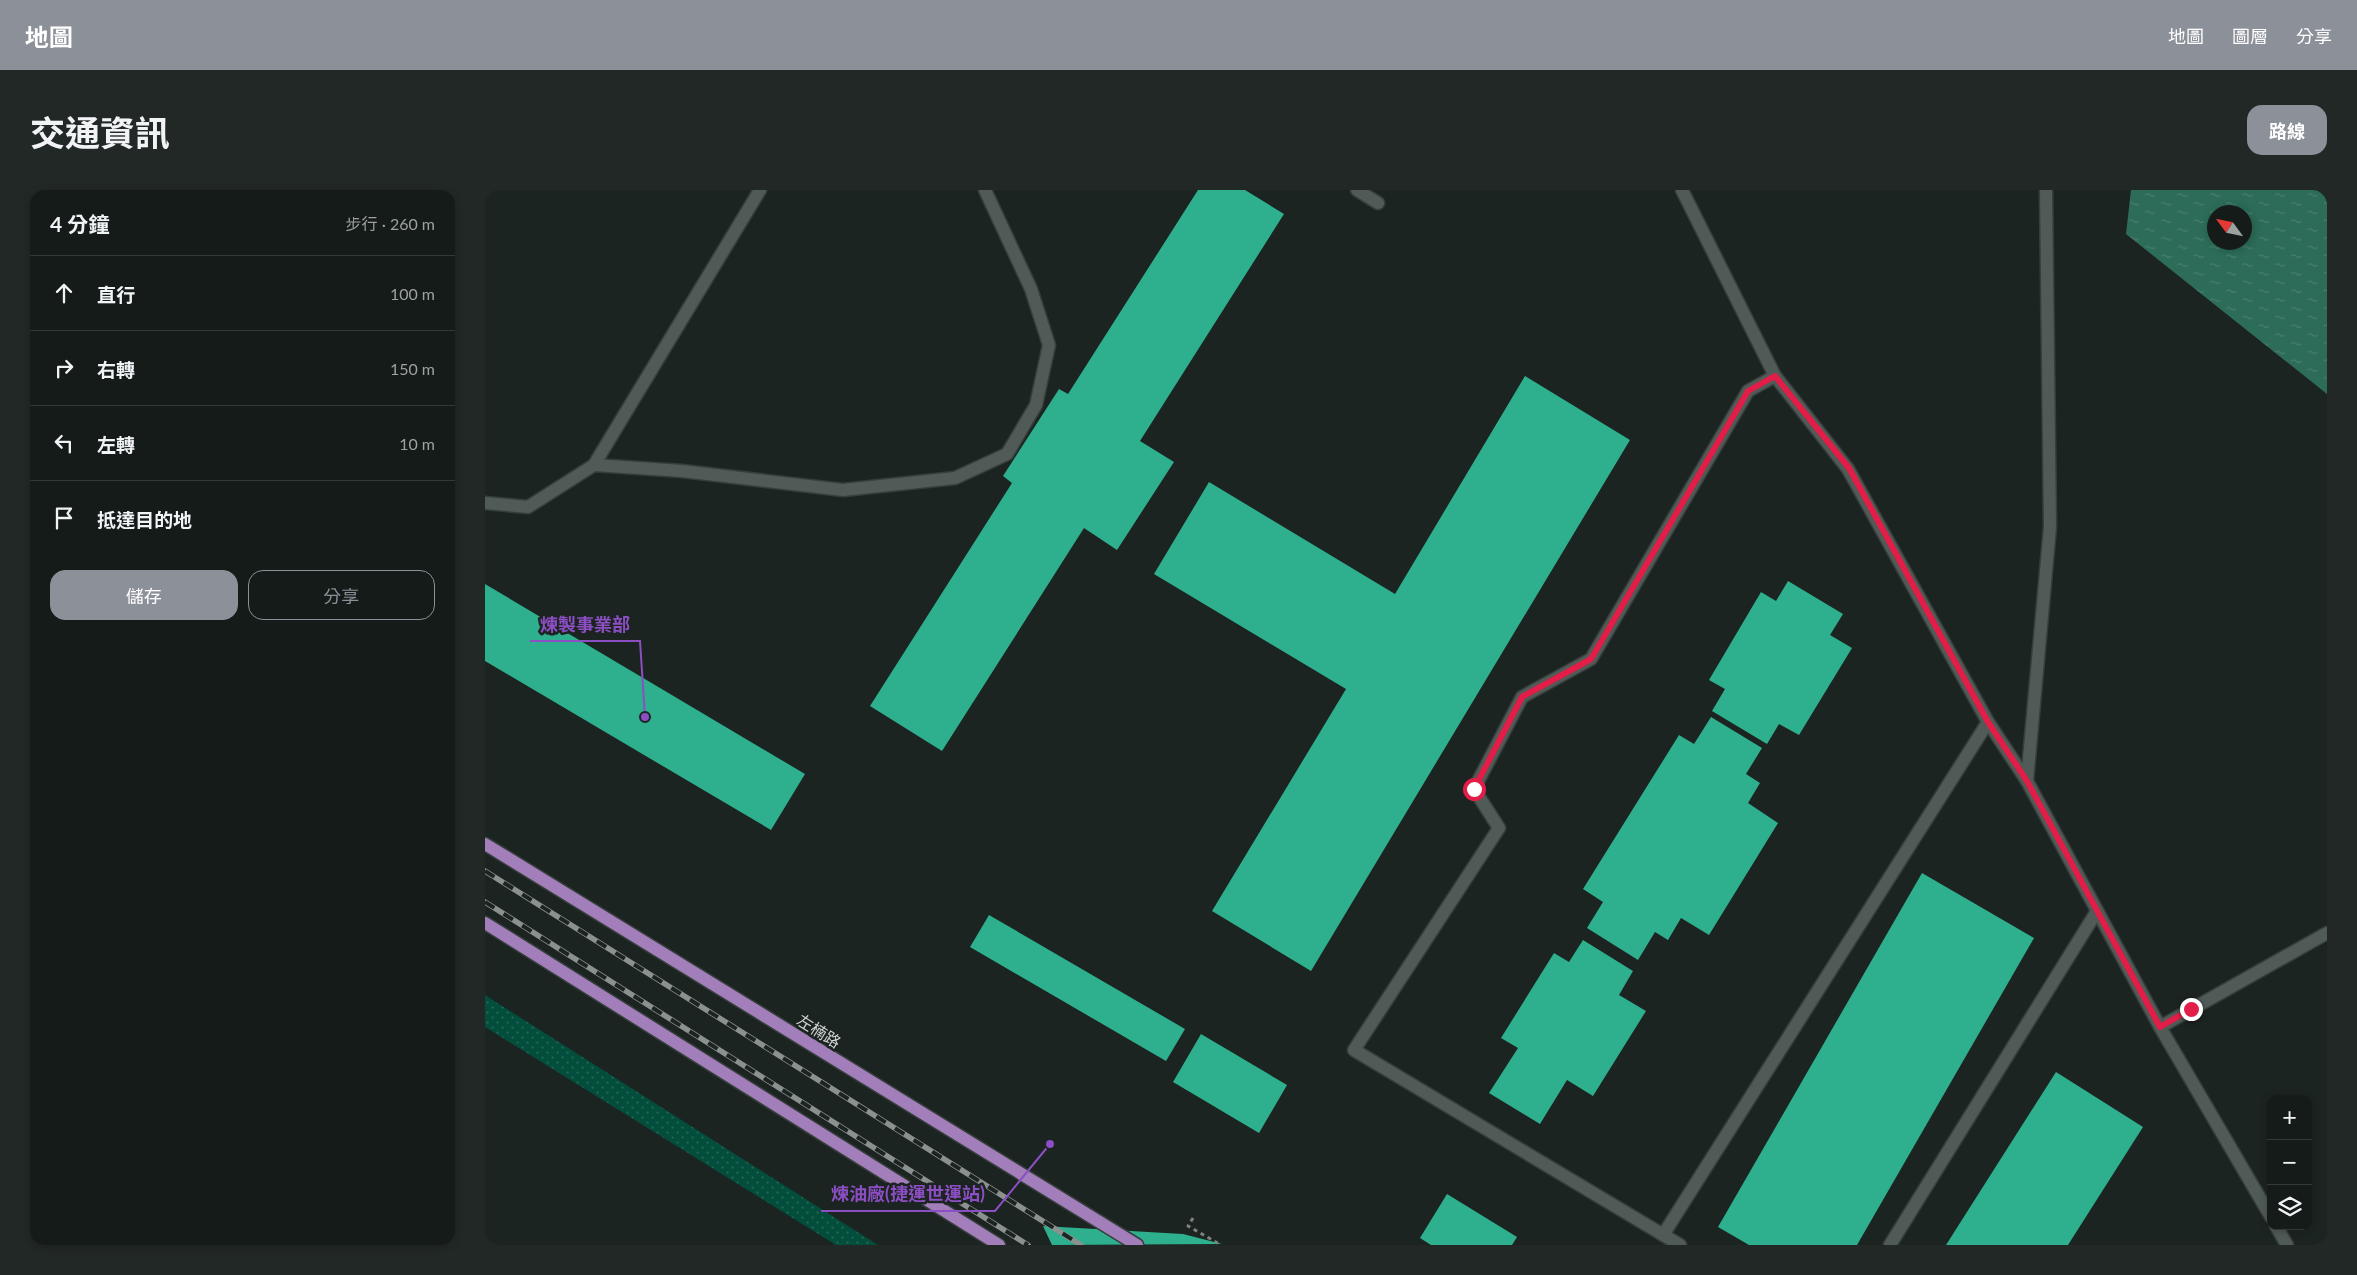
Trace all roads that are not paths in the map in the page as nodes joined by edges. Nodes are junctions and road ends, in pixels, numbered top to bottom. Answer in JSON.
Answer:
{"nodes":[{"id":1,"x":760,"y":190,"type":"edge"},
{"id":2,"x":985,"y":190,"type":"edge"},
{"id":3,"x":1357,"y":190,"type":"edge"},
{"id":4,"x":1682,"y":190,"type":"edge"},
{"id":5,"x":2046,"y":190,"type":"edge"},
{"id":6,"x":1378,"y":203,"type":"dead end"},
{"id":7,"x":1775,"y":376,"type":"junction"},
{"id":8,"x":594,"y":465,"type":"junction"},
{"id":9,"x":485,"y":503,"type":"edge"},
{"id":10,"x":1988,"y":722,"type":"junction"},
{"id":11,"x":2027,"y":781,"type":"junction"},
{"id":12,"x":485,"y":844,"type":"edge"},
{"id":13,"x":2097,"y":911,"type":"junction"},
{"id":14,"x":485,"y":923,"type":"edge"},
{"id":15,"x":2327,"y":933,"type":"edge"},
{"id":16,"x":2160,"y":1027,"type":"junction"},
{"id":17,"x":2267,"y":1210,"type":"edge"},
{"id":18,"x":2278,"y":1230,"type":"edge"},
{"id":19,"x":1663,"y":1234,"type":"junction"},
{"id":20,"x":999,"y":1245,"type":"edge"},
{"id":21,"x":1137,"y":1245,"type":"edge"},
{"id":22,"x":1680,"y":1245,"type":"edge"},
{"id":23,"x":1890,"y":1245,"type":"edge"},
{"id":24,"x":2287,"y":1245,"type":"edge"}],
"edges":[{"from":1,"to":8,"type":"lane"},
{"from":2,"to":8,"type":"lane"},
{"from":3,"to":6,"type":"lane"},
{"from":4,"to":7,"type":"lane"},
{"from":5,"to":11,"type":"lane"},
{"from":7,"to":10,"type":"lane"},
{"from":7,"to":19,"type":"lane"},
{"from":8,"to":9,"type":"lane"},
{"from":10,"to":11,"type":"lane"},
{"from":10,"to":19,"type":"lane"},
{"from":11,"to":13,"type":"lane"},
{"from":12,"to":21,"type":"main road","name":"左楠路"},
{"from":13,"to":16,"type":"lane"},
{"from":13,"to":23,"type":"lane"},
{"from":14,"to":20,"type":"main road"},
{"from":15,"to":16,"type":"lane"},
{"from":16,"to":17,"type":"lane"},
{"from":18,"to":24,"type":"lane"},
{"from":19,"to":22,"type":"lane"}]}
